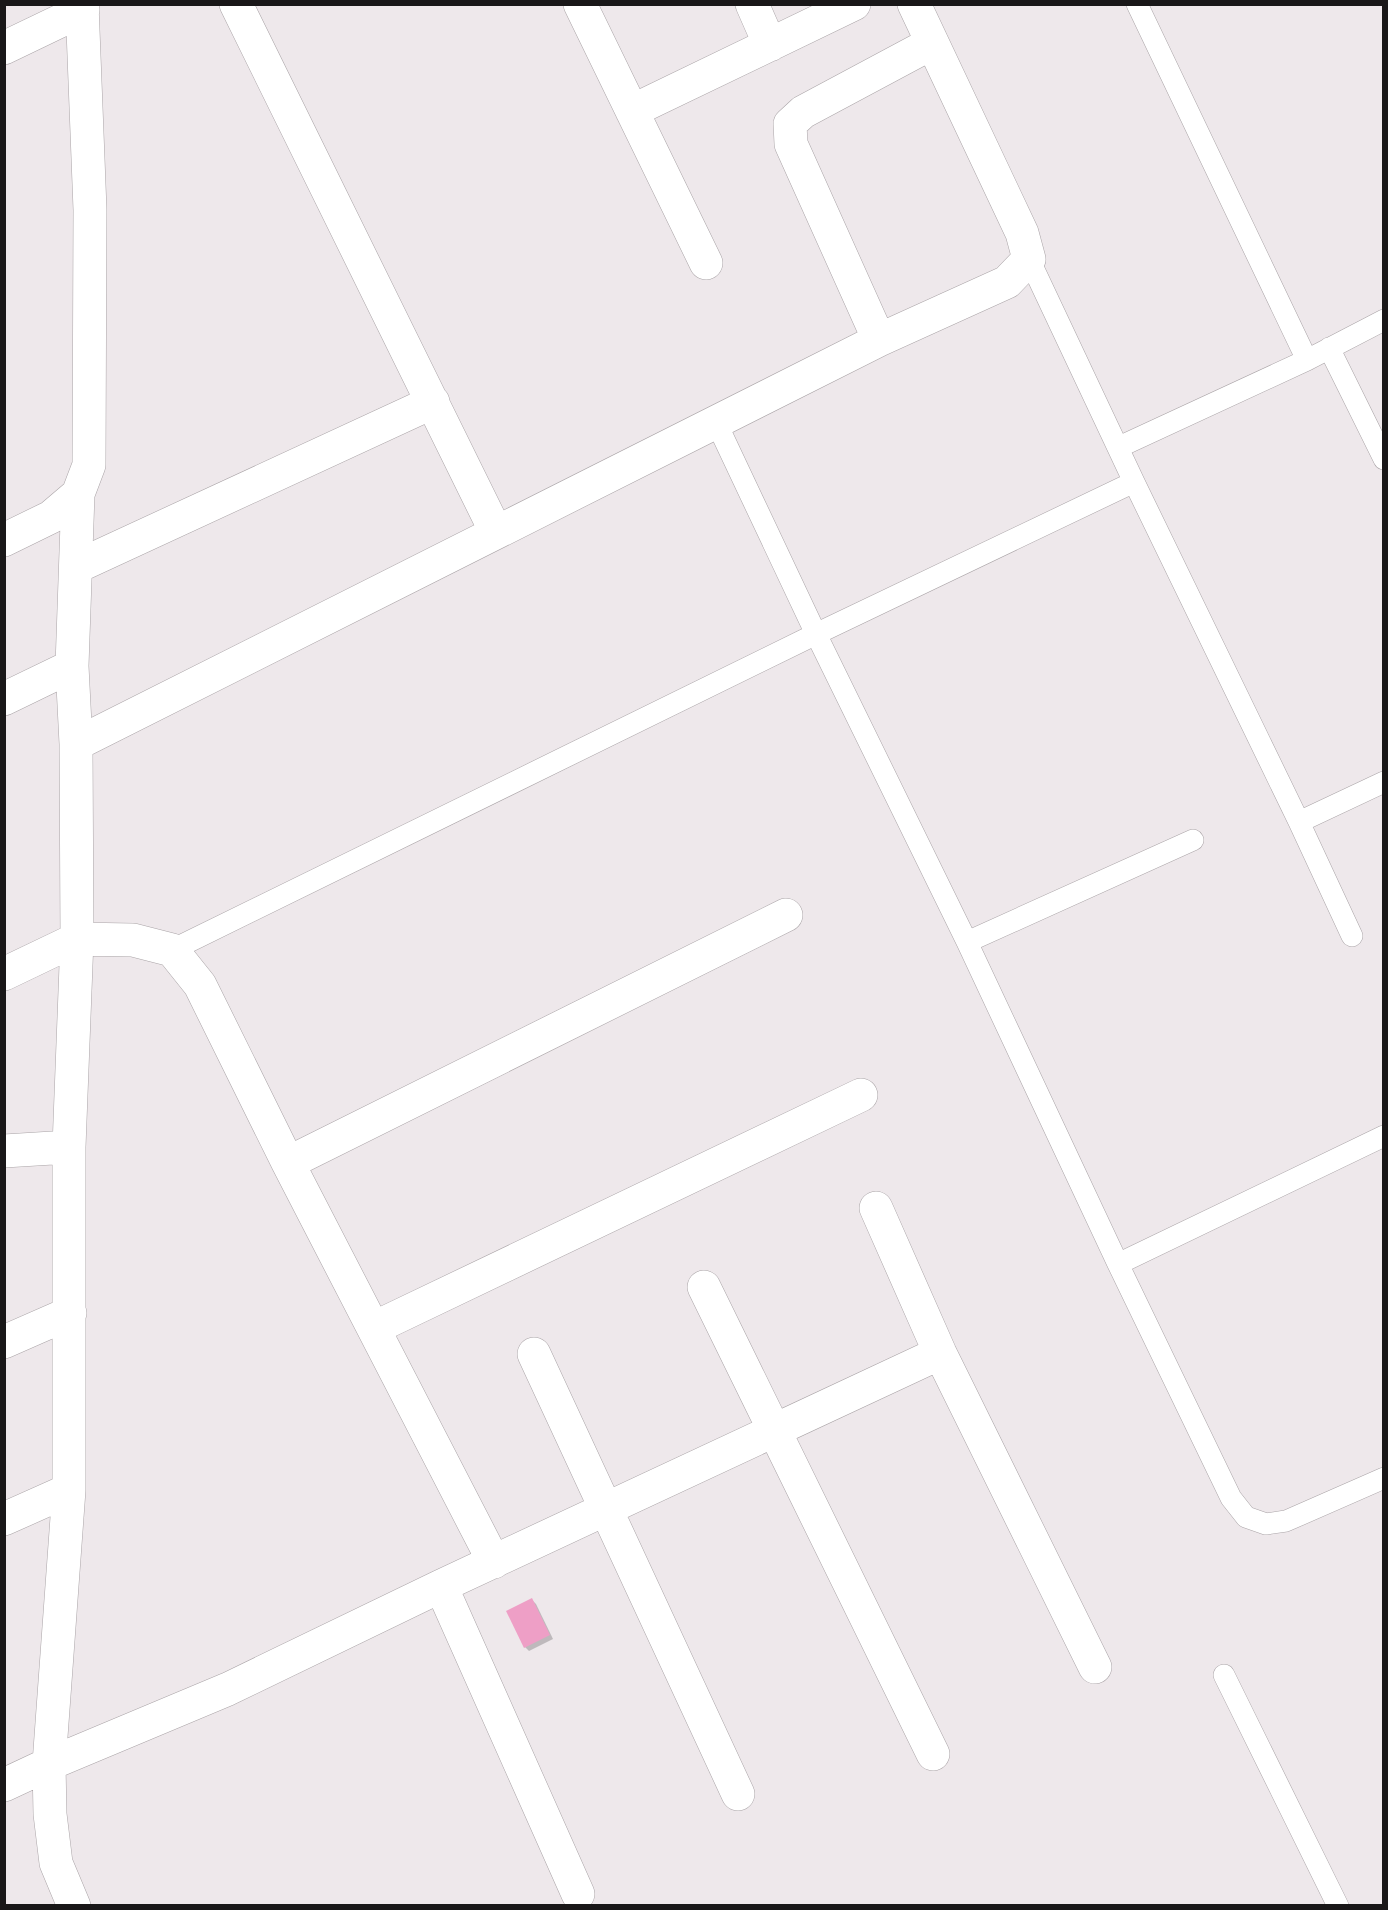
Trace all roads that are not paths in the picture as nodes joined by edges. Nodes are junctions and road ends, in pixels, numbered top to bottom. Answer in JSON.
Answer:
{"nodes":[{"id":1,"x":236,"y":4,"type":"edge"},
{"id":2,"x":580,"y":4,"type":"edge"},
{"id":3,"x":752,"y":4,"type":"edge"},
{"id":4,"x":854,"y":4,"type":"edge"},
{"id":5,"x":914,"y":4,"type":"edge"},
{"id":6,"x":1137,"y":4,"type":"edge"},
{"id":7,"x":83,"y":7,"type":"edge"},
{"id":8,"x":932,"y":43,"type":"junction"},
{"id":9,"x":770,"y":45,"type":"junction"},
{"id":10,"x":4,"y":48,"type":"edge"},
{"id":11,"x":632,"y":111,"type":"junction"},
{"id":12,"x":1029,"y":259,"type":"junction"},
{"id":13,"x":706,"y":263,"type":"dead end"},
{"id":14,"x":1383,"y":320,"type":"edge"},
{"id":15,"x":879,"y":340,"type":"junction"},
{"id":16,"x":1329,"y":348,"type":"junction"},
{"id":17,"x":1307,"y":360,"type":"junction"},
{"id":18,"x":433,"y":402,"type":"junction"},
{"id":19,"x":716,"y":422,"type":"junction"},
{"id":20,"x":1119,"y":447,"type":"junction"},
{"id":21,"x":1383,"y":459,"type":"edge"},
{"id":22,"x":1134,"y":482,"type":"junction"},
{"id":23,"x":78,"y":494,"type":"junction"},
{"id":24,"x":496,"y":532,"type":"junction"},
{"id":25,"x":4,"y":540,"type":"edge"},
{"id":26,"x":76,"y":567,"type":"junction"},
{"id":27,"x":816,"y":634,"type":"junction"},
{"id":28,"x":72,"y":666,"type":"junction"},
{"id":29,"x":4,"y":699,"type":"edge"},
{"id":30,"x":76,"y":744,"type":"junction"},
{"id":31,"x":1383,"y":782,"type":"edge"},
{"id":32,"x":1299,"y":822,"type":"junction"},
{"id":33,"x":1193,"y":840,"type":"dead end"},
{"id":34,"x":786,"y":915,"type":"dead end"},
{"id":35,"x":1352,"y":936,"type":"dead end"},
{"id":36,"x":77,"y":939,"type":"junction"},
{"id":37,"x":967,"y":942,"type":"junction"},
{"id":38,"x":172,"y":950,"type":"junction"},
{"id":39,"x":4,"y":974,"type":"edge"},
{"id":40,"x":861,"y":1095,"type":"dead end"},
{"id":41,"x":1383,"y":1136,"type":"edge"},
{"id":42,"x":69,"y":1147,"type":"junction"},
{"id":43,"x":4,"y":1151,"type":"edge"},
{"id":44,"x":288,"y":1163,"type":"junction"},
{"id":45,"x":876,"y":1208,"type":"dead end"},
{"id":46,"x":1118,"y":1264,"type":"junction"},
{"id":47,"x":704,"y":1287,"type":"dead end"},
{"id":48,"x":70,"y":1312,"type":"junction"},
{"id":49,"x":374,"y":1328,"type":"junction"},
{"id":50,"x":4,"y":1342,"type":"edge"},
{"id":51,"x":940,"y":1353,"type":"junction"},
{"id":52,"x":534,"y":1354,"type":"dead end"},
{"id":53,"x":774,"y":1430,"type":"junction"},
{"id":54,"x":1383,"y":1478,"type":"edge"},
{"id":55,"x":69,"y":1490,"type":"junction"},
{"id":56,"x":606,"y":1509,"type":"junction"},
{"id":57,"x":4,"y":1519,"type":"edge"},
{"id":58,"x":494,"y":1562,"type":"junction"},
{"id":59,"x":441,"y":1586,"type":"junction"},
{"id":60,"x":1095,"y":1667,"type":"dead end"},
{"id":61,"x":1224,"y":1675,"type":"dead end"},
{"id":62,"x":933,"y":1754,"type":"dead end"},
{"id":63,"x":49,"y":1764,"type":"junction"},
{"id":64,"x":4,"y":1785,"type":"edge"},
{"id":65,"x":738,"y":1794,"type":"dead end"},
{"id":66,"x":578,"y":1894,"type":"dead end"},
{"id":67,"x":74,"y":1905,"type":"edge"},
{"id":68,"x":1338,"y":1905,"type":"edge"}],
"edges":[{"from":1,"to":18,"type":"street"},
{"from":2,"to":11,"type":"street"},
{"from":3,"to":9,"type":"street"},
{"from":4,"to":9,"type":"street"},
{"from":5,"to":8,"type":"street"},
{"from":6,"to":17,"type":"lane"},
{"from":7,"to":10,"type":"street"},
{"from":7,"to":23,"type":"street"},
{"from":8,"to":12,"type":"street"},
{"from":8,"to":15,"type":"street"},
{"from":9,"to":11,"type":"street"},
{"from":11,"to":13,"type":"street"},
{"from":12,"to":15,"type":"street"},
{"from":12,"to":20,"type":"lane"},
{"from":14,"to":16,"type":"lane"},
{"from":15,"to":19,"type":"street"},
{"from":16,"to":17,"type":"lane"},
{"from":16,"to":21,"type":"lane"},
{"from":17,"to":20,"type":"lane"},
{"from":18,"to":24,"type":"street"},
{"from":18,"to":26,"type":"street"},
{"from":19,"to":24,"type":"street"},
{"from":19,"to":27,"type":"lane"},
{"from":20,"to":22,"type":"lane"},
{"from":22,"to":27,"type":"lane"},
{"from":22,"to":32,"type":"lane"},
{"from":23,"to":25,"type":"street"},
{"from":23,"to":26,"type":"street"},
{"from":24,"to":30,"type":"street"},
{"from":26,"to":28,"type":"street"},
{"from":27,"to":37,"type":"lane"},
{"from":27,"to":38,"type":"lane"},
{"from":28,"to":29,"type":"street"},
{"from":28,"to":30,"type":"street"},
{"from":30,"to":36,"type":"street"},
{"from":31,"to":32,"type":"lane"},
{"from":32,"to":35,"type":"lane"},
{"from":33,"to":37,"type":"lane"},
{"from":34,"to":44,"type":"street"},
{"from":36,"to":38,"type":"street"},
{"from":36,"to":39,"type":"street"},
{"from":36,"to":42,"type":"street"},
{"from":37,"to":46,"type":"lane"},
{"from":38,"to":44,"type":"street"},
{"from":40,"to":49,"type":"street"},
{"from":41,"to":46,"type":"lane"},
{"from":42,"to":43,"type":"street"},
{"from":42,"to":48,"type":"street"},
{"from":44,"to":49,"type":"street"},
{"from":45,"to":51,"type":"street"},
{"from":46,"to":54,"type":"lane"},
{"from":47,"to":53,"type":"street"},
{"from":48,"to":50,"type":"street"},
{"from":48,"to":55,"type":"street"},
{"from":49,"to":58,"type":"street"},
{"from":51,"to":53,"type":"street"},
{"from":51,"to":60,"type":"street"},
{"from":52,"to":56,"type":"street"},
{"from":53,"to":56,"type":"street"},
{"from":53,"to":62,"type":"street"},
{"from":55,"to":57,"type":"street"},
{"from":55,"to":63,"type":"street"},
{"from":56,"to":58,"type":"street"},
{"from":56,"to":65,"type":"street"},
{"from":58,"to":59,"type":"street"},
{"from":59,"to":63,"type":"street"},
{"from":59,"to":66,"type":"street"},
{"from":61,"to":68,"type":"lane"},
{"from":63,"to":64,"type":"street"},
{"from":63,"to":67,"type":"street"}]}
